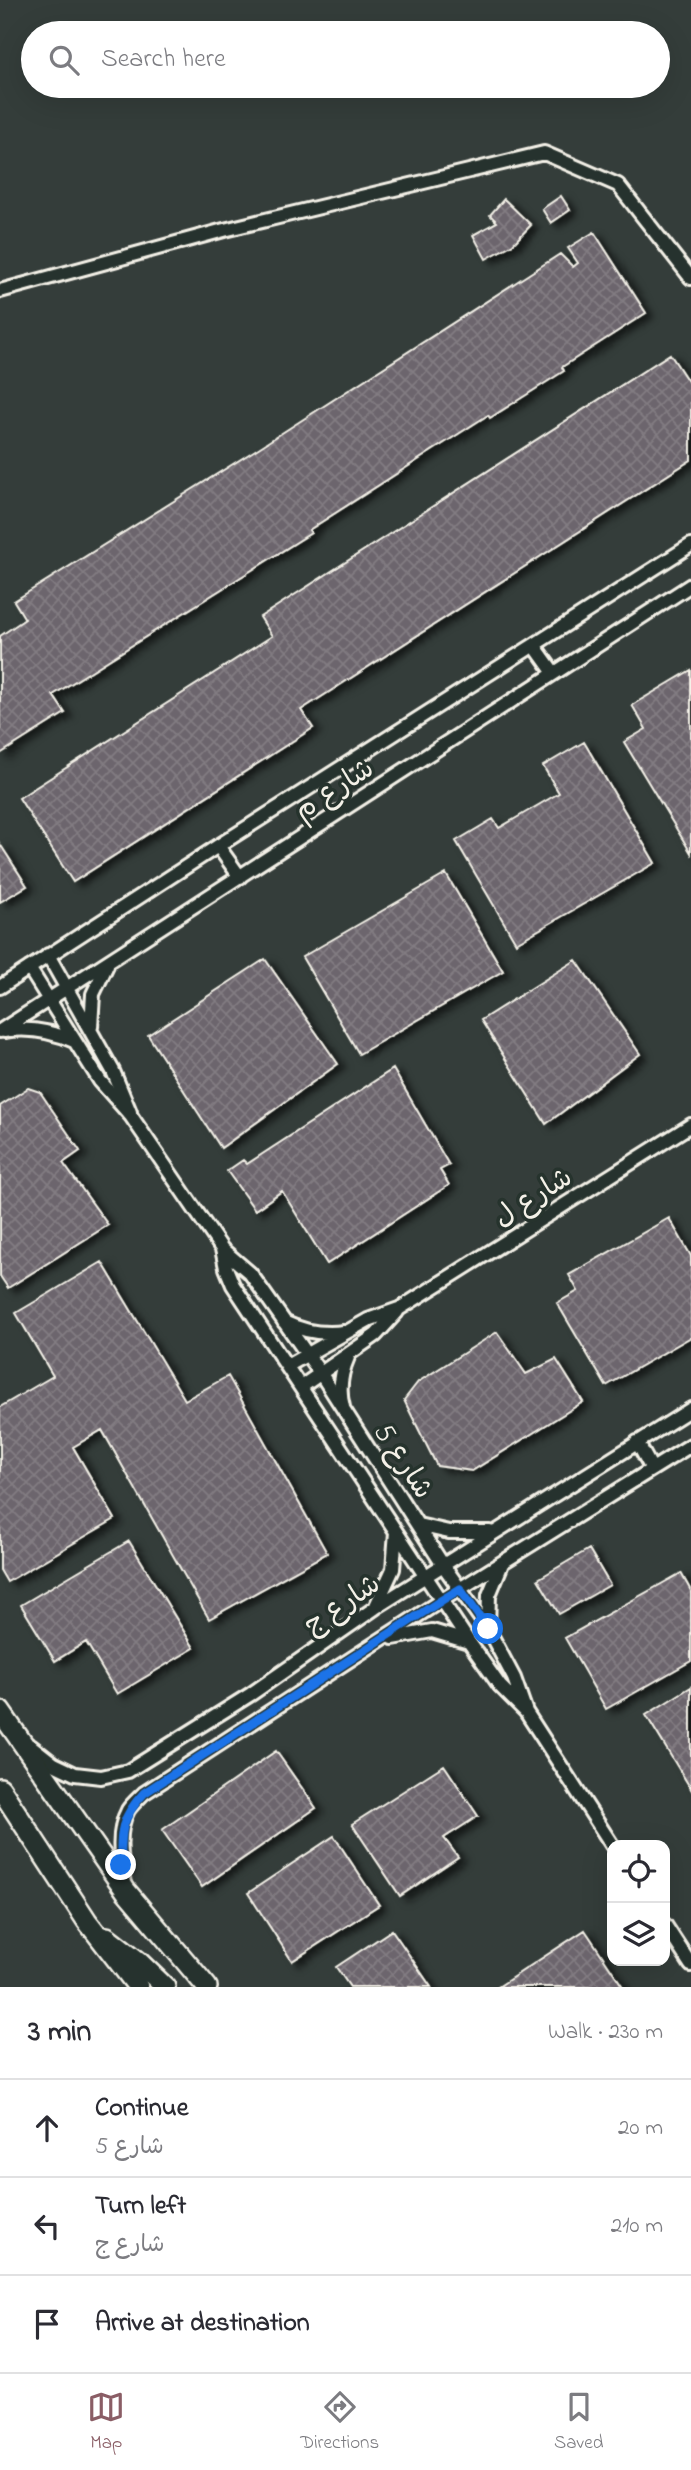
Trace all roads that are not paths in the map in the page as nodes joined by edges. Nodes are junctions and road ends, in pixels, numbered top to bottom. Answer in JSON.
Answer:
{"nodes":[{"id":1,"x":691,"y":278,"type":"edge"},
{"id":2,"x":0,"y":290,"type":"edge"},
{"id":3,"x":691,"y":545,"type":"edge"},
{"id":4,"x":688,"y":588,"type":"edge"},
{"id":5,"x":534,"y":646,"type":"junction"},
{"id":6,"x":554,"y":673,"type":"junction"},
{"id":7,"x":218,"y":846,"type":"junction"},
{"id":8,"x":240,"y":877,"type":"junction"},
{"id":9,"x":48,"y":956,"type":"junction"},
{"id":10,"x":110,"y":960,"type":"junction"},
{"id":11,"x":29,"y":968,"type":"junction"},
{"id":12,"x":0,"y":988,"type":"edge"},
{"id":13,"x":67,"y":989,"type":"junction"},
{"id":14,"x":48,"y":1001,"type":"junction"},
{"id":15,"x":0,"y":1031,"type":"edge"},
{"id":16,"x":91,"y":1031,"type":"junction"},
{"id":17,"x":74,"y":1041,"type":"junction"},
{"id":18,"x":131,"y":1116,"type":"junction"},
{"id":19,"x":691,"y":1125,"type":"edge"},
{"id":20,"x":222,"y":1249,"type":"junction"},
{"id":21,"x":399,"y":1309,"type":"junction"},
{"id":22,"x":283,"y":1321,"type":"junction"},
{"id":23,"x":348,"y":1331,"type":"junction"},
{"id":24,"x":349,"y":1354,"type":"junction"},
{"id":25,"x":308,"y":1355,"type":"junction"},
{"id":26,"x":287,"y":1367,"type":"junction"},
{"id":27,"x":321,"y":1374,"type":"junction"},
{"id":28,"x":301,"y":1387,"type":"junction"},
{"id":29,"x":691,"y":1409,"type":"edge"},
{"id":30,"x":347,"y":1417,"type":"junction"},
{"id":31,"x":636,"y":1442,"type":"junction"},
{"id":32,"x":691,"y":1445,"type":"edge"},
{"id":33,"x":652,"y":1469,"type":"junction"},
{"id":34,"x":418,"y":1525,"type":"junction"},
{"id":35,"x":397,"y":1532,"type":"junction"},
{"id":36,"x":494,"y":1532,"type":"junction"},
{"id":37,"x":502,"y":1563,"type":"junction"},
{"id":38,"x":443,"y":1565,"type":"junction"},
{"id":39,"x":426,"y":1576,"type":"junction"},
{"id":40,"x":460,"y":1589,"type":"junction"},
{"id":41,"x":442,"y":1600,"type":"junction"},
{"id":42,"x":375,"y":1608,"type":"junction"},
{"id":43,"x":488,"y":1629,"type":"junction"},
{"id":44,"x":383,"y":1640,"type":"junction"},
{"id":45,"x":469,"y":1642,"type":"junction"},
{"id":46,"x":251,"y":1694,"type":"junction"},
{"id":47,"x":0,"y":1711,"type":"edge"},
{"id":48,"x":526,"y":1712,"type":"junction"},
{"id":49,"x":267,"y":1715,"type":"junction"},
{"id":50,"x":14,"y":1732,"type":"junction"},
{"id":51,"x":0,"y":1788,"type":"edge"},
{"id":52,"x":609,"y":1840,"type":"edge"},
{"id":53,"x":126,"y":1891,"type":"junction"},
{"id":54,"x":87,"y":1921,"type":"junction"},
{"id":55,"x":670,"y":1933,"type":"edge"},
{"id":56,"x":691,"y":1965,"type":"edge"},
{"id":57,"x":138,"y":1987,"type":"edge"},
{"id":58,"x":165,"y":1987,"type":"edge"},
{"id":59,"x":207,"y":1987,"type":"edge"}],
"edges":[{"from":1,"to":2,"type":"street"},
{"from":3,"to":5,"type":"street","name":"شارع م"},
{"from":4,"to":6,"type":"street","name":"شارع م"},
{"from":5,"to":6,"type":"street"},
{"from":5,"to":7,"type":"street","name":"شارع م"},
{"from":6,"to":8,"type":"street","name":"شارع م"},
{"from":7,"to":8,"type":"street"},
{"from":7,"to":9,"type":"street","name":"شارع م"},
{"from":8,"to":10,"type":"street","name":"شارع م"},
{"from":9,"to":11,"type":"street","name":"شارع م"},
{"from":9,"to":13,"type":"street","name":"شارع 5"},
{"from":10,"to":13,"type":"street","name":"شارع م"},
{"from":10,"to":16,"type":"street"},
{"from":11,"to":12,"type":"street","name":"شارع م"},
{"from":11,"to":14,"type":"street","name":"شارع 5"},
{"from":13,"to":14,"type":"street","name":"شارع م"},
{"from":13,"to":16,"type":"street","name":"شارع 5"},
{"from":14,"to":15,"type":"street","name":"شارع م"},
{"from":14,"to":17,"type":"street","name":"شارع 5"},
{"from":15,"to":17,"type":"street"},
{"from":16,"to":18,"type":"street","name":"شارع 5"},
{"from":17,"to":18,"type":"street","name":"شارع 5"},
{"from":18,"to":20,"type":"street","name":"شارع 5"},
{"from":19,"to":21,"type":"street","name":"شارع ل"},
{"from":20,"to":22,"type":"street","name":"شارع 5"},
{"from":20,"to":26,"type":"street","name":"شارع 5"},
{"from":21,"to":23,"type":"street","name":"شارع ل"},
{"from":21,"to":24,"type":"street","name":"شارع ل"},
{"from":22,"to":23,"type":"street"},
{"from":22,"to":25,"type":"street","name":"شارع 5"},
{"from":23,"to":25,"type":"street","name":"شارع ل"},
{"from":24,"to":27,"type":"street","name":"شارع ل"},
{"from":24,"to":30,"type":"street"},
{"from":25,"to":26,"type":"street","name":"شارع ل"},
{"from":25,"to":27,"type":"street","name":"شارع 5"},
{"from":26,"to":28,"type":"street","name":"شارع 5"},
{"from":27,"to":28,"type":"street","name":"شارع ل"},
{"from":27,"to":30,"type":"street","name":"شارع 5"},
{"from":28,"to":35,"type":"street","name":"شارع 5"},
{"from":29,"to":31,"type":"street","name":"شارع ج"},
{"from":30,"to":34,"type":"street","name":"شارع 5"},
{"from":31,"to":33,"type":"street"},
{"from":31,"to":36,"type":"street","name":"شارع ج"},
{"from":32,"to":33,"type":"street","name":"شارع ج"},
{"from":33,"to":37,"type":"street","name":"شارع ج"},
{"from":34,"to":36,"type":"street"},
{"from":34,"to":38,"type":"street","name":"شارع 5"},
{"from":35,"to":39,"type":"street","name":"شارع 5"},
{"from":35,"to":42,"type":"street"},
{"from":36,"to":38,"type":"street","name":"شارع ج"},
{"from":37,"to":40,"type":"street","name":"شارع ج"},
{"from":37,"to":43,"type":"street"},
{"from":38,"to":39,"type":"street","name":"شارع ج"},
{"from":38,"to":40,"type":"street","name":"شارع 5"},
{"from":39,"to":41,"type":"street","name":"شارع 5"},
{"from":39,"to":42,"type":"street","name":"شارع ج"},
{"from":40,"to":41,"type":"street","name":"شارع ج"},
{"from":40,"to":43,"type":"street","name":"شارع 5"},
{"from":41,"to":44,"type":"street","name":"شارع ج"},
{"from":41,"to":45,"type":"street","name":"شارع 5"},
{"from":42,"to":46,"type":"street","name":"شارع ج"},
{"from":43,"to":48,"type":"street","name":"شارع 5"},
{"from":44,"to":45,"type":"street"},
{"from":44,"to":49,"type":"street","name":"شارع ج"},
{"from":45,"to":48,"type":"street","name":"شارع 5"},
{"from":46,"to":49,"type":"street"},
{"from":46,"to":50,"type":"street","name":"شارع ج"},
{"from":47,"to":50,"type":"main road"},
{"from":48,"to":52,"type":"street","name":"شارع 5"},
{"from":49,"to":53,"type":"street","name":"شارع ج"},
{"from":50,"to":53,"type":"main road"},
{"from":51,"to":54,"type":"main road"},
{"from":53,"to":59,"type":"main road"},
{"from":54,"to":57,"type":"main road"},
{"from":54,"to":58,"type":"main road"},
{"from":55,"to":56,"type":"street"}]}
